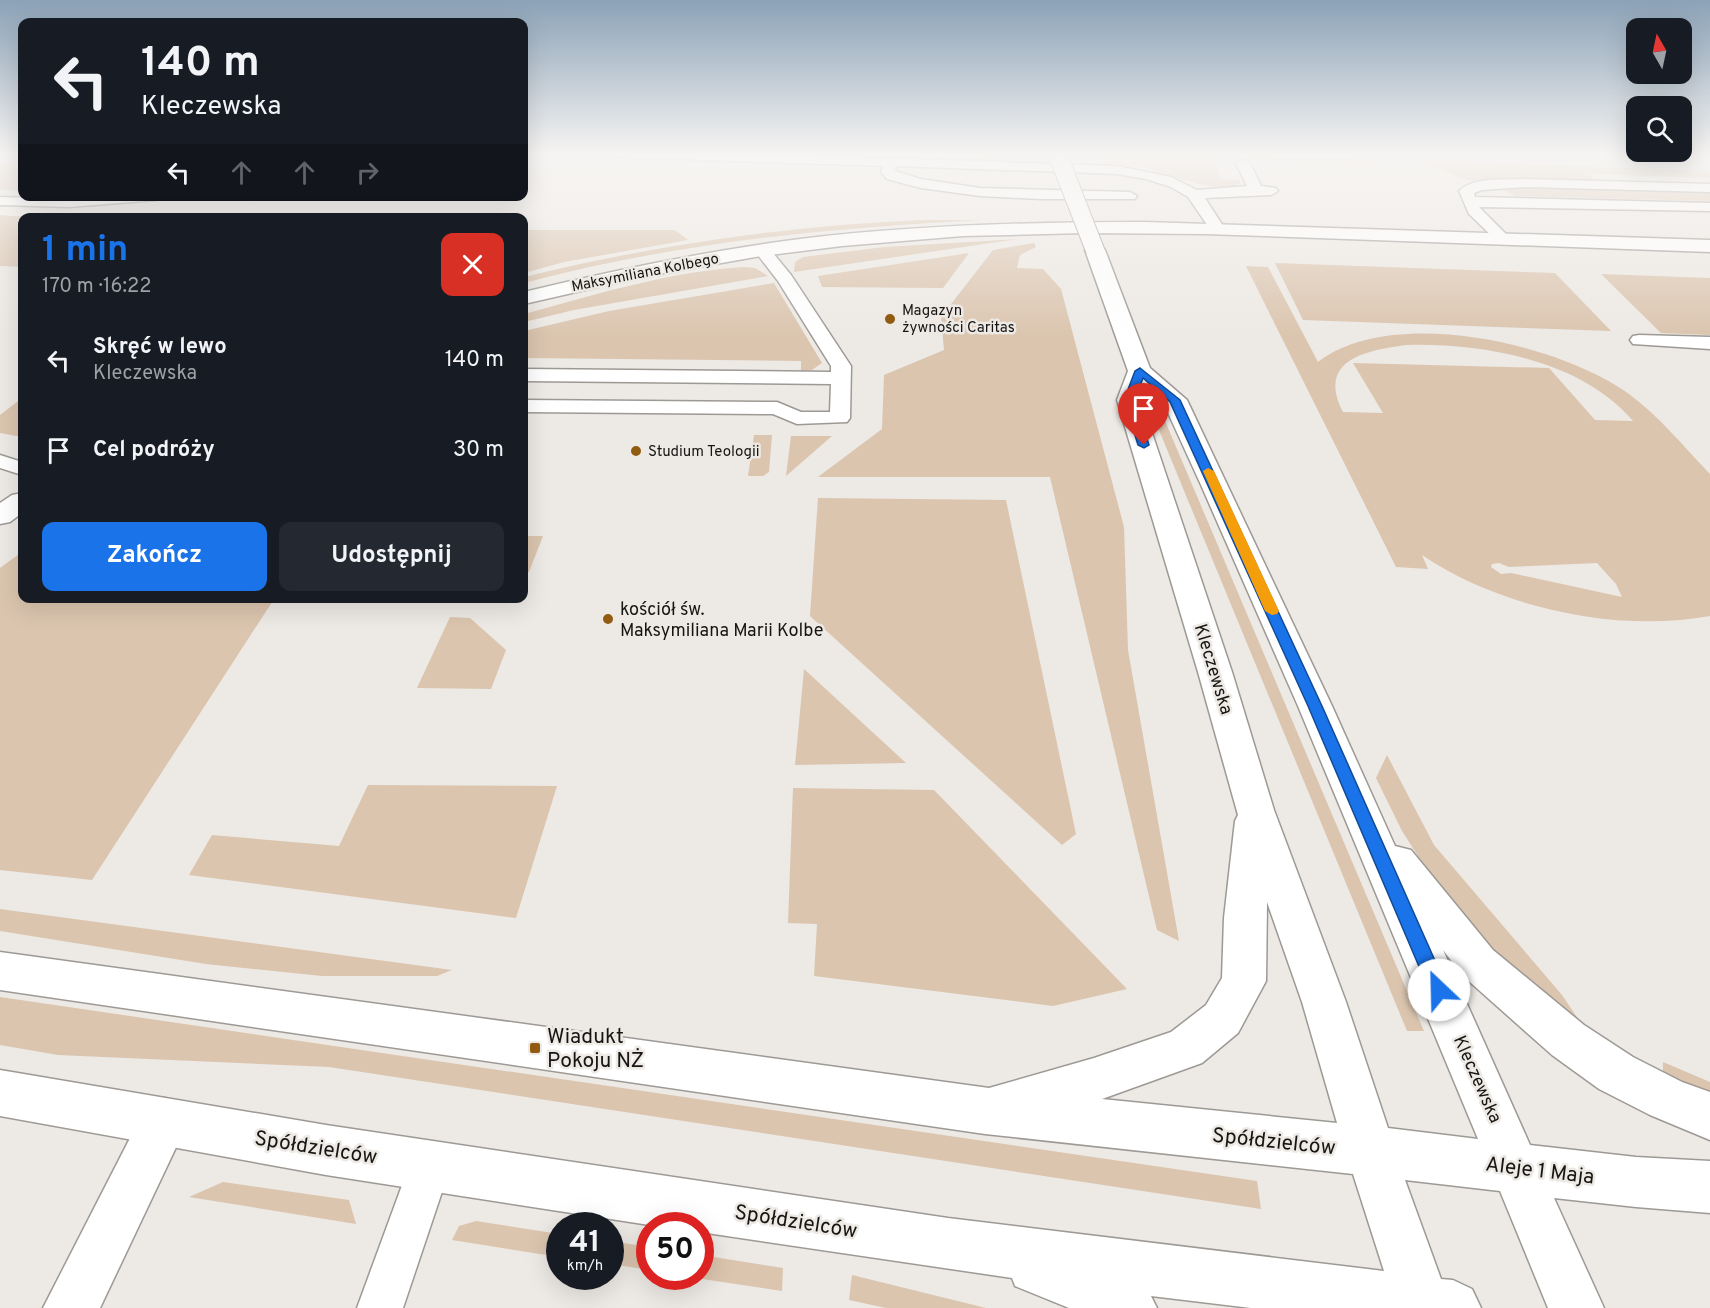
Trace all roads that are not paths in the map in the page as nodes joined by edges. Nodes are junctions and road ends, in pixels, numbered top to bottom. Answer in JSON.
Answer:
{"nodes":[{"id":1,"x":1081,"y":214,"type":"edge"},
{"id":2,"x":1207,"y":214,"type":"edge"},
{"id":3,"x":1481,"y":214,"type":"edge"},
{"id":4,"x":1217,"y":229,"type":"junction"},
{"id":5,"x":1502,"y":238,"type":"junction"},
{"id":6,"x":1710,"y":246,"type":"edge"},
{"id":7,"x":762,"y":250,"type":"junction"},
{"id":8,"x":528,"y":297,"type":"edge"},
{"id":9,"x":1639,"y":340,"type":"dead end"},
{"id":10,"x":1706,"y":347,"type":"edge"},
{"id":11,"x":1140,"y":371,"type":"junction"},
{"id":12,"x":528,"y":375,"type":"edge"},
{"id":13,"x":842,"y":378,"type":"junction"},
{"id":14,"x":528,"y":406,"type":"edge"},
{"id":15,"x":0,"y":461,"type":"edge"},
{"id":16,"x":18,"y":468,"type":"edge"},
{"id":17,"x":18,"y":502,"type":"edge"},
{"id":18,"x":18,"y":503,"type":"edge"},
{"id":19,"x":0,"y":510,"type":"edge"},
{"id":20,"x":0,"y":516,"type":"edge"},
{"id":21,"x":1359,"y":808,"type":"junction"},
{"id":22,"x":1255,"y":810,"type":"junction"},
{"id":23,"x":0,"y":971,"type":"edge"},
{"id":24,"x":0,"y":1093,"type":"edge"},
{"id":25,"x":985,"y":1111,"type":"junction"},
{"id":26,"x":1710,"y":1116,"type":"edge"},
{"id":27,"x":164,"y":1122,"type":"junction"},
{"id":28,"x":1371,"y":1151,"type":"junction"},
{"id":29,"x":430,"y":1165,"type":"junction"},
{"id":30,"x":1516,"y":1167,"type":"junction"},
{"id":31,"x":1710,"y":1188,"type":"edge"},
{"id":32,"x":948,"y":1244,"type":"junction"},
{"id":33,"x":1434,"y":1307,"type":"edge"},
{"id":34,"x":71,"y":1308,"type":"edge"},
{"id":35,"x":380,"y":1308,"type":"edge"},
{"id":36,"x":1129,"y":1308,"type":"edge"},
{"id":37,"x":1576,"y":1308,"type":"edge"}],
"edges":[{"from":1,"to":11,"type":"street","name":"Kleczewska","bridge":true},
{"from":2,"to":4,"type":"lane"},
{"from":3,"to":5,"type":"lane"},
{"from":4,"to":5,"type":"street","name":"Maksymiliana Kolbego"},
{"from":4,"to":7,"type":"street","name":"Maksymiliana Kolbego"},
{"from":5,"to":6,"type":"street","name":"Maksymiliana Kolbego"},
{"from":7,"to":8,"type":"street","name":"Maksymiliana Kolbego"},
{"from":7,"to":13,"type":"lane"},
{"from":9,"to":10,"type":"lane"},
{"from":11,"to":21,"type":"street","name":"Kleczewska"},
{"from":11,"to":22,"type":"street","name":"Kleczewska"},
{"from":12,"to":13,"type":"lane"},
{"from":13,"to":14,"type":"lane"},
{"from":15,"to":16,"type":"lane"},
{"from":17,"to":19,"type":"street"},
{"from":18,"to":20,"type":"street"},
{"from":21,"to":26,"type":"street"},
{"from":21,"to":30,"type":"street","name":"Kleczewska"},
{"from":22,"to":25,"type":"street"},
{"from":22,"to":28,"type":"street","name":"Kleczewska"},
{"from":23,"to":25,"type":"street","name":"Spółdzielców"},
{"from":24,"to":27,"type":"street","name":"Spółdzielców"},
{"from":25,"to":28,"type":"street","name":"Spółdzielców"},
{"from":27,"to":29,"type":"street","name":"Spółdzielców"},
{"from":27,"to":34,"type":"street"},
{"from":28,"to":30,"type":"street","name":"Aleje 1 Maja"},
{"from":28,"to":33,"type":"street","name":"Kleczewska"},
{"from":29,"to":32,"type":"street","name":"Spółdzielców"},
{"from":29,"to":35,"type":"lane"},
{"from":30,"to":31,"type":"street","name":"Aleje 1 Maja"},
{"from":30,"to":37,"type":"street","name":"Kleczewska"},
{"from":32,"to":33,"type":"street","name":"Spółdzielców"},
{"from":32,"to":36,"type":"street"}]}
